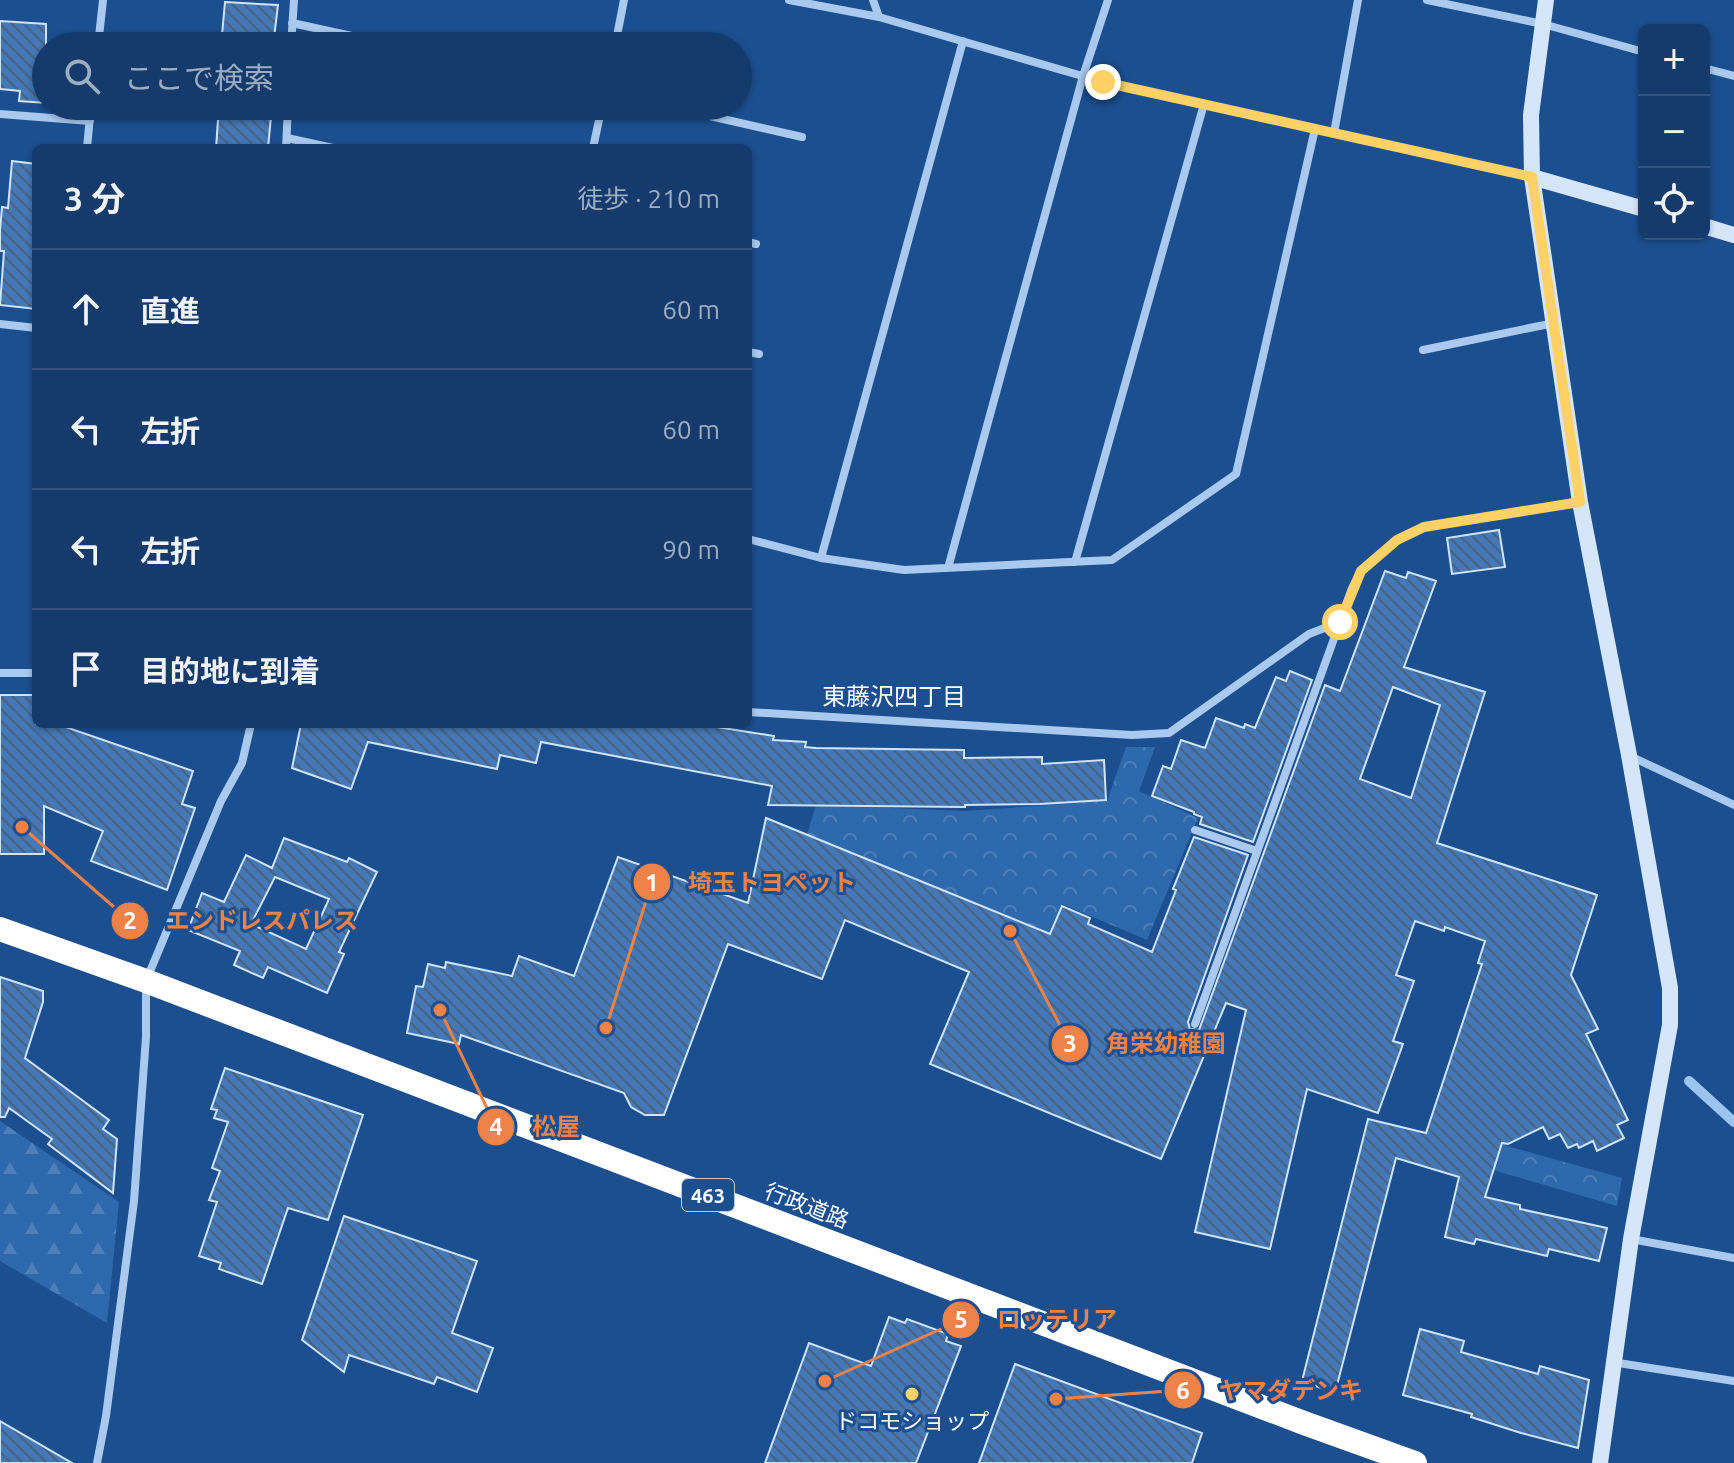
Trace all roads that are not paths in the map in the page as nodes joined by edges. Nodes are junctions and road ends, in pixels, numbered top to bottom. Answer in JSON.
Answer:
{"nodes":[{"id":1,"x":103,"y":0,"type":"edge"},
{"id":2,"x":294,"y":0,"type":"edge"},
{"id":3,"x":624,"y":0,"type":"edge"},
{"id":4,"x":789,"y":0,"type":"edge"},
{"id":5,"x":873,"y":0,"type":"edge"},
{"id":6,"x":1108,"y":0,"type":"edge"},
{"id":7,"x":1358,"y":0,"type":"edge"},
{"id":8,"x":1427,"y":0,"type":"edge"},
{"id":9,"x":1546,"y":0,"type":"edge"},
{"id":10,"x":879,"y":17,"type":"junction"},
{"id":11,"x":292,"y":23,"type":"junction"},
{"id":12,"x":1543,"y":24,"type":"junction"},
{"id":13,"x":100,"y":32,"type":"edge"},
{"id":14,"x":292,"y":32,"type":"edge"},
{"id":15,"x":333,"y":32,"type":"edge"},
{"id":16,"x":618,"y":32,"type":"edge"},
{"id":17,"x":963,"y":41,"type":"junction"},
{"id":18,"x":1638,"y":50,"type":"edge"},
{"id":19,"x":1710,"y":70,"type":"edge"},
{"id":20,"x":1083,"y":76,"type":"junction"},
{"id":21,"x":1734,"y":76,"type":"edge"},
{"id":22,"x":1204,"y":104,"type":"junction"},
{"id":23,"x":0,"y":114,"type":"edge"},
{"id":24,"x":32,"y":116,"type":"edge"},
{"id":25,"x":77,"y":120,"type":"edge"},
{"id":26,"x":288,"y":120,"type":"edge"},
{"id":27,"x":599,"y":120,"type":"edge"},
{"id":28,"x":727,"y":120,"type":"edge"},
{"id":29,"x":90,"y":121,"type":"joint"},
{"id":30,"x":1315,"y":129,"type":"junction"},
{"id":31,"x":1334,"y":133,"type":"junction"},
{"id":32,"x":802,"y":137,"type":"dead end"},
{"id":33,"x":287,"y":138,"type":"junction"},
{"id":34,"x":87,"y":144,"type":"edge"},
{"id":35,"x":286,"y":144,"type":"edge"},
{"id":36,"x":315,"y":144,"type":"edge"},
{"id":37,"x":594,"y":144,"type":"edge"},
{"id":38,"x":1532,"y":177,"type":"junction"},
{"id":39,"x":1638,"y":207,"type":"edge"},
{"id":40,"x":1710,"y":228,"type":"edge"},
{"id":41,"x":1734,"y":235,"type":"edge"},
{"id":42,"x":1554,"y":323,"type":"junction"},
{"id":43,"x":0,"y":324,"type":"edge"},
{"id":44,"x":32,"y":328,"type":"edge"},
{"id":45,"x":1423,"y":350,"type":"dead end"},
{"id":46,"x":752,"y":353,"type":"edge"},
{"id":47,"x":759,"y":354,"type":"dead end"},
{"id":48,"x":1580,"y":502,"type":"junction"},
{"id":49,"x":752,"y":540,"type":"edge"},
{"id":50,"x":821,"y":558,"type":"junction"},
{"id":51,"x":1075,"y":562,"type":"junction"},
{"id":52,"x":948,"y":568,"type":"junction"},
{"id":53,"x":1340,"y":622,"type":"junction"},
{"id":54,"x":0,"y":673,"type":"edge"},
{"id":55,"x":32,"y":673,"type":"edge"},
{"id":56,"x":752,"y":712,"type":"edge"},
{"id":57,"x":250,"y":728,"type":"edge"},
{"id":58,"x":1629,"y":755,"type":"junction"},
{"id":59,"x":1734,"y":805,"type":"edge"},
{"id":60,"x":1195,"y":830,"type":"dead end"},
{"id":61,"x":1257,"y":851,"type":"junction"},
{"id":62,"x":0,"y":929,"type":"edge"},
{"id":63,"x":146,"y":981,"type":"junction"},
{"id":64,"x":1195,"y":1024,"type":"dead end"},
{"id":65,"x":1631,"y":1239,"type":"junction"},
{"id":66,"x":1734,"y":1258,"type":"edge"},
{"id":67,"x":1612,"y":1362,"type":"junction"},
{"id":68,"x":1734,"y":1381,"type":"edge"},
{"id":69,"x":97,"y":1463,"type":"edge"},
{"id":70,"x":1415,"y":1463,"type":"edge"},
{"id":71,"x":1600,"y":1463,"type":"edge"}],
"edges":[{"from":1,"to":13,"type":"street"},
{"from":2,"to":11,"type":"street"},
{"from":3,"to":16,"type":"street"},
{"from":4,"to":10,"type":"street"},
{"from":5,"to":10,"type":"street"},
{"from":6,"to":20,"type":"street"},
{"from":7,"to":31,"type":"street"},
{"from":8,"to":12,"type":"street"},
{"from":9,"to":12,"type":"street"},
{"from":10,"to":17,"type":"street"},
{"from":11,"to":14,"type":"street"},
{"from":11,"to":15,"type":"street"},
{"from":12,"to":18,"type":"street"},
{"from":12,"to":38,"type":"street"},
{"from":17,"to":20,"type":"street"},
{"from":17,"to":50,"type":"street"},
{"from":19,"to":21,"type":"street"},
{"from":20,"to":22,"type":"street"},
{"from":20,"to":52,"type":"street"},
{"from":22,"to":30,"type":"street"},
{"from":22,"to":51,"type":"street"},
{"from":23,"to":24,"type":"street"},
{"from":25,"to":29,"type":"street"},
{"from":26,"to":33,"type":"street"},
{"from":27,"to":37,"type":"street"},
{"from":28,"to":32,"type":"street"},
{"from":29,"to":34,"type":"street"},
{"from":30,"to":31,"type":"street"},
{"from":30,"to":51,"type":"street"},
{"from":31,"to":38,"type":"street"},
{"from":33,"to":35,"type":"street"},
{"from":33,"to":36,"type":"street"},
{"from":38,"to":39,"type":"street"},
{"from":38,"to":42,"type":"street"},
{"from":40,"to":41,"type":"street"},
{"from":42,"to":45,"type":"street"},
{"from":42,"to":48,"type":"street"},
{"from":43,"to":44,"type":"street"},
{"from":46,"to":47,"type":"street"},
{"from":48,"to":53,"type":"street"},
{"from":48,"to":58,"type":"street"},
{"from":49,"to":50,"type":"street"},
{"from":50,"to":52,"type":"street"},
{"from":51,"to":52,"type":"street"},
{"from":53,"to":56,"type":"street"},
{"from":53,"to":61,"type":"street"},
{"from":54,"to":55,"type":"street"},
{"from":57,"to":63,"type":"street"},
{"from":58,"to":59,"type":"street"},
{"from":58,"to":65,"type":"street"},
{"from":60,"to":61,"type":"street"},
{"from":61,"to":64,"type":"street"},
{"from":62,"to":63,"type":"highway","name":"行政道路","number":"463"},
{"from":63,"to":69,"type":"street"},
{"from":63,"to":70,"type":"highway","name":"行政道路","number":"463"},
{"from":65,"to":66,"type":"street"},
{"from":65,"to":67,"type":"street"},
{"from":67,"to":68,"type":"street"},
{"from":67,"to":71,"type":"street"}]}
